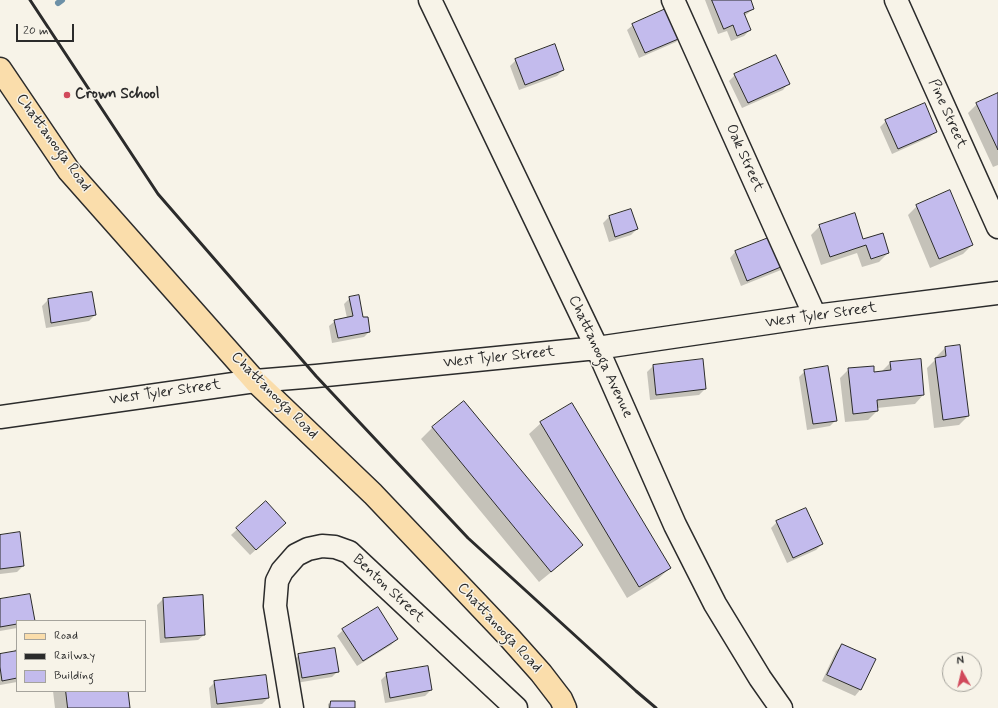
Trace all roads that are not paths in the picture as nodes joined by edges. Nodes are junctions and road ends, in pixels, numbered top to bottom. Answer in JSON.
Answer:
{"nodes":[{"id":1,"x":430,"y":0,"type":"edge"},
{"id":2,"x":673,"y":0,"type":"edge"},
{"id":3,"x":896,"y":0,"type":"edge"},
{"id":4,"x":0,"y":69,"type":"edge"},
{"id":5,"x":998,"y":227,"type":"edge"},
{"id":6,"x":998,"y":293,"type":"edge"},
{"id":7,"x":815,"y":316,"type":"junction"},
{"id":8,"x":597,"y":348,"type":"junction"},
{"id":9,"x":255,"y":381,"type":"junction"},
{"id":10,"x":0,"y":417,"type":"edge"},
{"id":11,"x":292,"y":708,"type":"edge"},
{"id":12,"x":516,"y":708,"type":"edge"},
{"id":13,"x":565,"y":708,"type":"edge"},
{"id":14,"x":780,"y":708,"type":"edge"}],
"edges":[{"from":1,"to":8,"type":"street","name":"Chattanooga Avenue"},
{"from":2,"to":7,"type":"street","name":"Oak Street"},
{"from":3,"to":5,"type":"street","name":"Pine Street"},
{"from":4,"to":9,"type":"main road","name":"Chattanooga Road"},
{"from":6,"to":7,"type":"street","name":"West Tyler Street"},
{"from":7,"to":8,"type":"street","name":"West Tyler Street"},
{"from":8,"to":9,"type":"street","name":"West Tyler Street"},
{"from":8,"to":14,"type":"street","name":"Chattanooga Avenue"},
{"from":9,"to":10,"type":"street","name":"West Tyler Street"},
{"from":9,"to":13,"type":"main road","name":"Chattanooga Road"},
{"from":11,"to":12,"type":"street","name":"Benton Street"}]}
